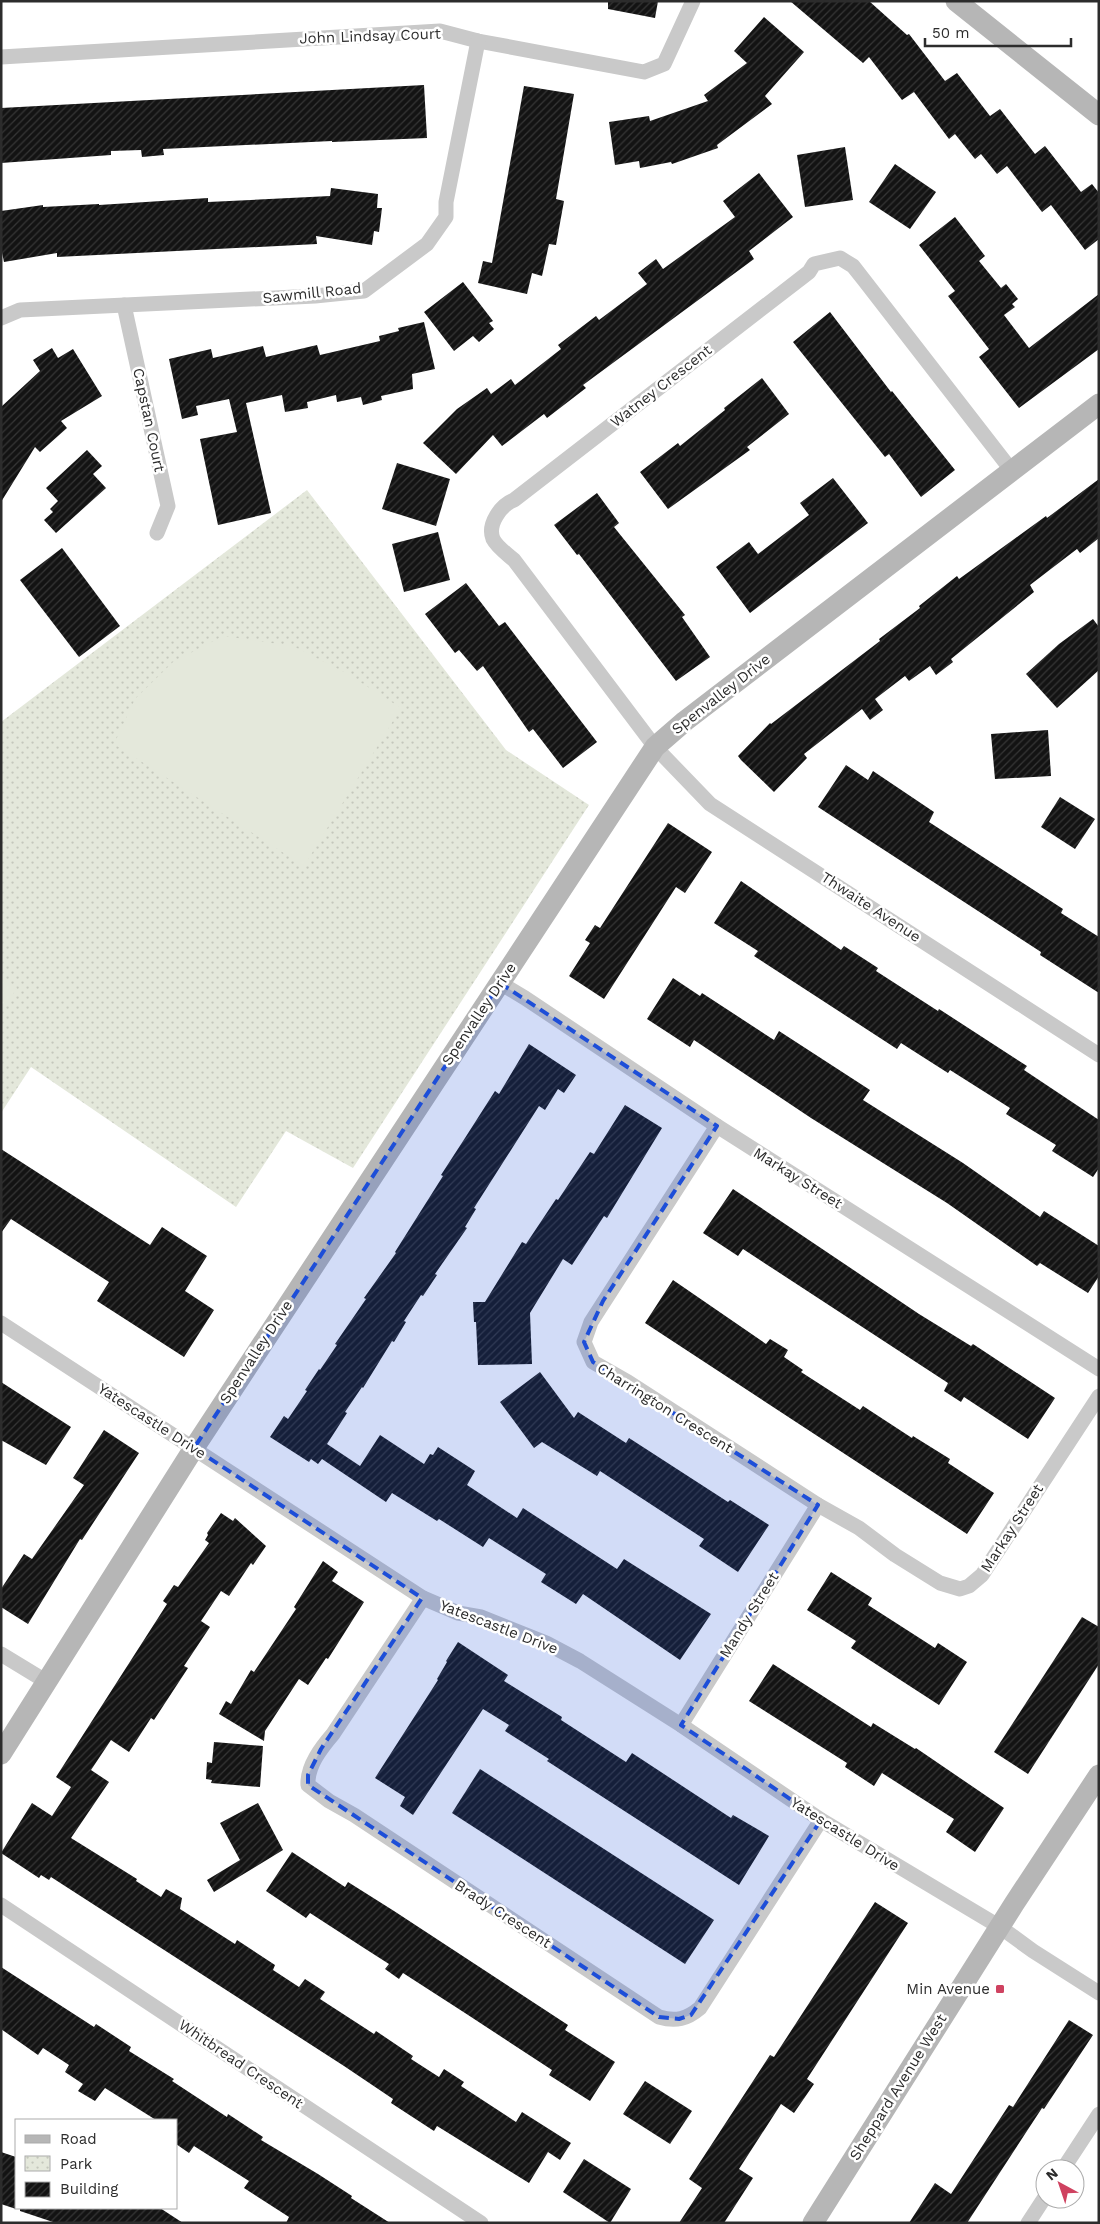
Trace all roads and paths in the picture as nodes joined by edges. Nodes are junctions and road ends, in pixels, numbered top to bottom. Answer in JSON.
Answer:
{"nodes":[{"id":1,"x":693,"y":1,"type":"edge"},
{"id":2,"x":956,"y":1,"type":"edge"},
{"id":3,"x":478,"y":41,"type":"junction"},
{"id":4,"x":1,"y":57,"type":"edge"},
{"id":5,"x":1099,"y":115,"type":"edge"},
{"id":6,"x":124,"y":305,"type":"junction"},
{"id":7,"x":1,"y":318,"type":"edge"},
{"id":8,"x":1099,"y":404,"type":"edge"},
{"id":9,"x":1012,"y":471,"type":"junction"},
{"id":10,"x":157,"y":533,"type":"dead end"},
{"id":11,"x":655,"y":747,"type":"junction"},
{"id":12,"x":500,"y":983,"type":"junction"},
{"id":13,"x":1099,"y":1055,"type":"edge"},
{"id":14,"x":717,"y":1126,"type":"junction"},
{"id":15,"x":1,"y":1323,"type":"edge"},
{"id":16,"x":1099,"y":1369,"type":"edge"},
{"id":17,"x":1099,"y":1396,"type":"edge"},
{"id":18,"x":194,"y":1448,"type":"junction"},
{"id":19,"x":818,"y":1506,"type":"junction"},
{"id":20,"x":422,"y":1598,"type":"junction"},
{"id":21,"x":1,"y":1654,"type":"edge"},
{"id":22,"x":47,"y":1682,"type":"junction"},
{"id":23,"x":681,"y":1725,"type":"junction"},
{"id":24,"x":1,"y":1754,"type":"edge"},
{"id":25,"x":1099,"y":1776,"type":"edge"},
{"id":26,"x":821,"y":1820,"type":"junction"},
{"id":27,"x":1,"y":1905,"type":"edge"},
{"id":28,"x":1000,"y":1927,"type":"junction"},
{"id":29,"x":1099,"y":1993,"type":"edge"},
{"id":30,"x":1099,"y":2114,"type":"edge"},
{"id":31,"x":1070,"y":2159,"type":"edge"},
{"id":32,"x":1037,"y":2209,"type":"edge"},
{"id":33,"x":481,"y":2223,"type":"edge"},
{"id":34,"x":813,"y":2223,"type":"edge"},
{"id":35,"x":1028,"y":2223,"type":"edge"}],
"edges":[{"from":1,"to":3,"type":"street","name":"John Lindsay Court"},
{"from":2,"to":5,"type":"street"},
{"from":3,"to":4,"type":"street","name":"John Lindsay Court"},
{"from":3,"to":6,"type":"street","name":"Sawmill Road"},
{"from":6,"to":7,"type":"street","name":"Sawmill Road"},
{"from":6,"to":10,"type":"street","name":"Capstan Court"},
{"from":8,"to":9,"type":"street","name":"Spenvalley Drive"},
{"from":9,"to":11,"type":"street","name":"Spenvalley Drive"},
{"from":9,"to":11,"type":"street","name":"Watney Crescent"},
{"from":11,"to":12,"type":"street","name":"Spenvalley Drive"},
{"from":11,"to":13,"type":"street","name":"Thwaite Avenue"},
{"from":12,"to":14,"type":"street","name":"Markay Street"},
{"from":12,"to":18,"type":"street","name":"Spenvalley Drive"},
{"from":14,"to":16,"type":"street","name":"Markay Street"},
{"from":14,"to":19,"type":"street","name":"Charrington Crescent"},
{"from":15,"to":18,"type":"street","name":"Yatescastle Drive"},
{"from":17,"to":19,"type":"street","name":"Markay Street"},
{"from":18,"to":20,"type":"street","name":"Yatescastle Drive"},
{"from":18,"to":22,"type":"street","name":"Spenvalley Drive"},
{"from":19,"to":23,"type":"street","name":"Mandy Street"},
{"from":20,"to":23,"type":"street","name":"Yatescastle Drive"},
{"from":20,"to":26,"type":"street","name":"Brady Crescent"},
{"from":21,"to":22,"type":"street"},
{"from":22,"to":24,"type":"street","name":"Spenvalley Drive"},
{"from":23,"to":26,"type":"street","name":"Yatescastle Drive"},
{"from":25,"to":28,"type":"street","name":"Sheppard Avenue West"},
{"from":26,"to":28,"type":"street","name":"Yatescastle Drive"},
{"from":27,"to":33,"type":"street","name":"Whitbread Crescent"},
{"from":28,"to":29,"type":"street"},
{"from":28,"to":34,"type":"street","name":"Sheppard Avenue West"},
{"from":30,"to":31,"type":"street"},
{"from":32,"to":35,"type":"street"}]}
